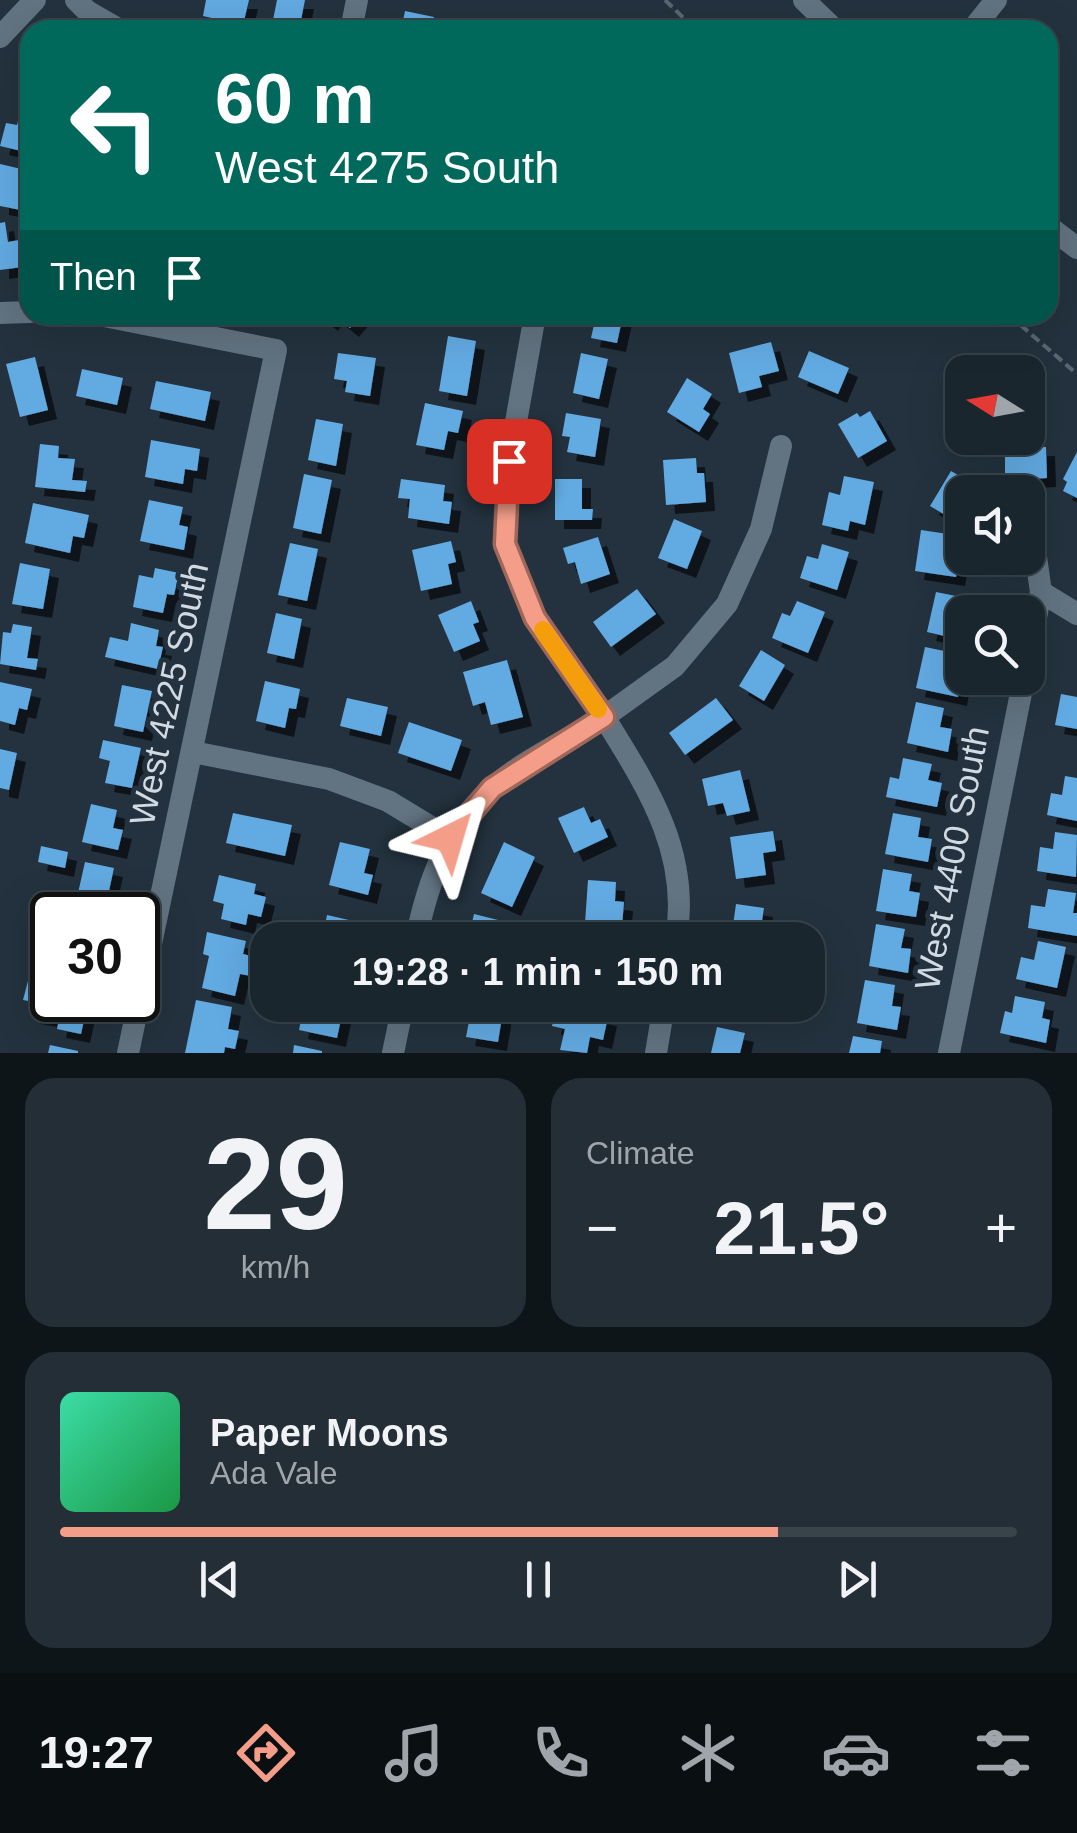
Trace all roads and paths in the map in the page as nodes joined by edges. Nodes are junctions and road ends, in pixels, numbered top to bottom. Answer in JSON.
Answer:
{"nodes":[{"id":1,"x":36,"y":0,"type":"edge"},
{"id":2,"x":76,"y":0,"type":"edge"},
{"id":3,"x":665,"y":0,"type":"edge"},
{"id":4,"x":804,"y":0,"type":"edge"},
{"id":5,"x":996,"y":0,"type":"edge"},
{"id":6,"x":103,"y":20,"type":"edge"},
{"id":7,"x":686,"y":20,"type":"edge"},
{"id":8,"x":825,"y":20,"type":"edge"},
{"id":9,"x":980,"y":20,"type":"edge"},
{"id":10,"x":0,"y":37,"type":"edge"},
{"id":11,"x":150,"y":325,"type":"edge"},
{"id":12,"x":534,"y":325,"type":"edge"},
{"id":13,"x":1020,"y":325,"type":"edge"},
{"id":14,"x":1077,"y":374,"type":"edge"},
{"id":15,"x":781,"y":446,"type":"dead end"},
{"id":16,"x":1039,"y":575,"type":"edge"},
{"id":17,"x":1041,"y":592,"type":"junction"},
{"id":18,"x":1040,"y":595,"type":"edge"},
{"id":19,"x":1077,"y":614,"type":"edge"},
{"id":20,"x":1021,"y":695,"type":"edge"},
{"id":21,"x":604,"y":717,"type":"junction"},
{"id":22,"x":192,"y":752,"type":"junction"},
{"id":23,"x":450,"y":838,"type":"junction"},
{"id":24,"x":420,"y":922,"type":"edge"},
{"id":25,"x":679,"y":922,"type":"edge"},
{"id":26,"x":399,"y":1022,"type":"edge"},
{"id":27,"x":661,"y":1022,"type":"edge"},
{"id":28,"x":128,"y":1053,"type":"edge"},
{"id":29,"x":393,"y":1053,"type":"edge"},
{"id":30,"x":656,"y":1053,"type":"edge"},
{"id":31,"x":948,"y":1053,"type":"edge"}],
"edges":[{"from":1,"to":10,"type":"street"},
{"from":2,"to":6,"type":"street"},
{"from":3,"to":7,"type":"path"},
{"from":4,"to":8,"type":"street"},
{"from":5,"to":9,"type":"street"},
{"from":11,"to":22,"type":"street","name":"West 4225 South"},
{"from":12,"to":21,"type":"street"},
{"from":13,"to":14,"type":"path"},
{"from":15,"to":21,"type":"street"},
{"from":16,"to":17,"type":"street"},
{"from":17,"to":18,"type":"street"},
{"from":17,"to":19,"type":"street"},
{"from":20,"to":31,"type":"street","name":"West 4400 South"},
{"from":21,"to":23,"type":"street"},
{"from":21,"to":25,"type":"street"},
{"from":22,"to":23,"type":"street"},
{"from":22,"to":28,"type":"street","name":"West 4225 South"},
{"from":23,"to":24,"type":"street"},
{"from":26,"to":29,"type":"street"},
{"from":27,"to":30,"type":"street"}]}
